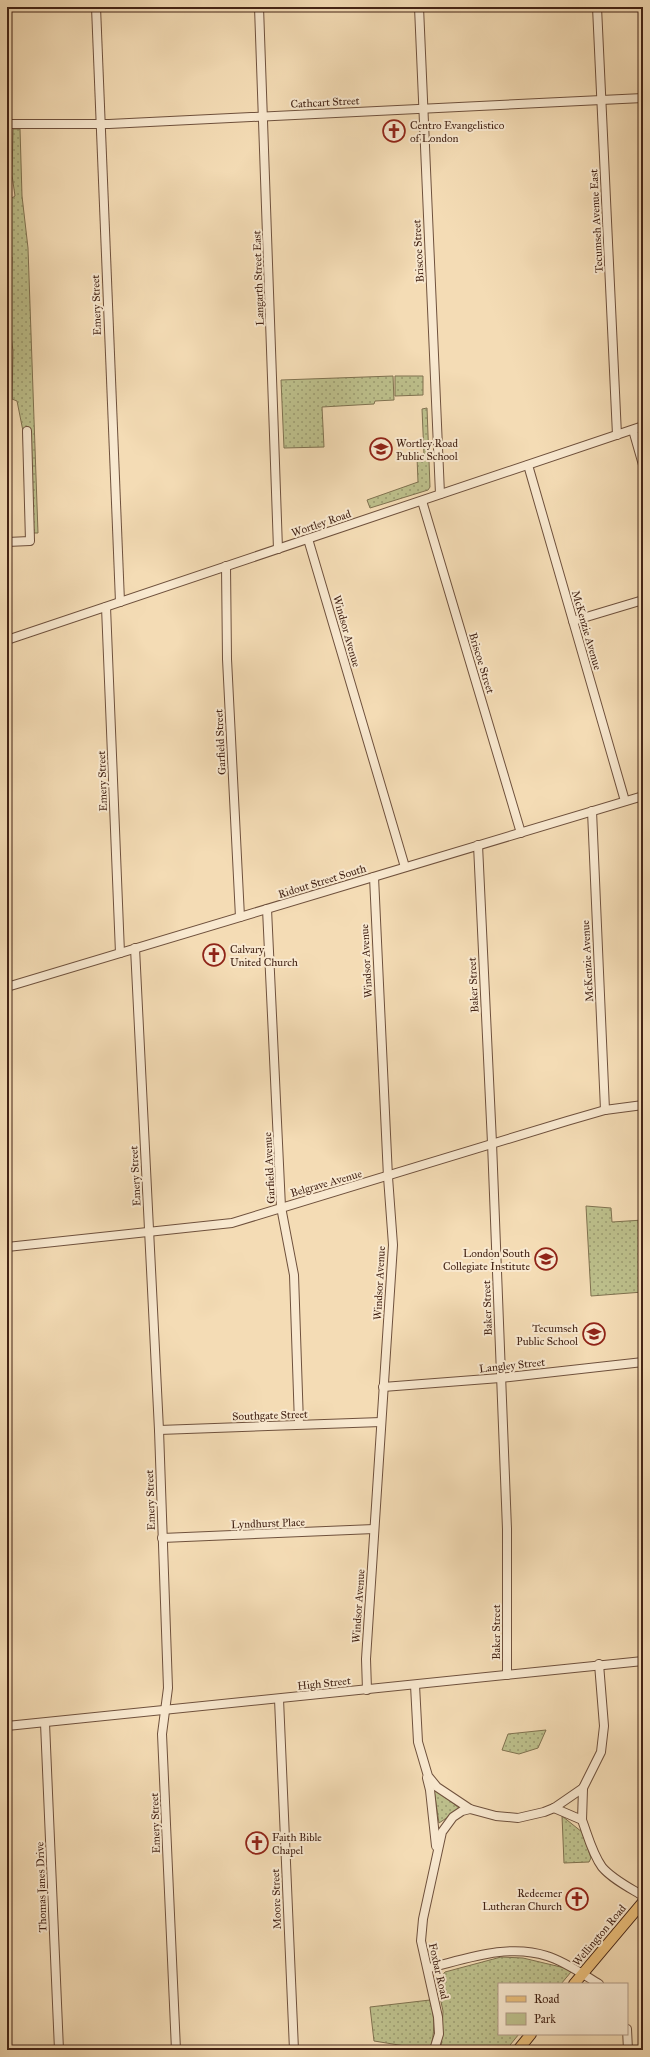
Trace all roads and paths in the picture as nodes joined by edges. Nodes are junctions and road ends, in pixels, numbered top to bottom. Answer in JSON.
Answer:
{"nodes":[{"id":1,"x":96,"y":7,"type":"edge"},
{"id":2,"x":259,"y":7,"type":"edge"},
{"id":3,"x":419,"y":7,"type":"edge"},
{"id":4,"x":597,"y":7,"type":"edge"},
{"id":5,"x":643,"y":98,"type":"edge"},
{"id":6,"x":602,"y":100,"type":"junction"},
{"id":7,"x":422,"y":108,"type":"junction"},
{"id":8,"x":264,"y":116,"type":"junction"},
{"id":9,"x":7,"y":124,"type":"edge"},
{"id":10,"x":100,"y":124,"type":"junction"},
{"id":11,"x":643,"y":426,"type":"edge"},
{"id":12,"x":633,"y":430,"type":"junction"},
{"id":13,"x":27,"y":431,"type":"dead end"},
{"id":14,"x":617,"y":435,"type":"junction"},
{"id":15,"x":528,"y":465,"type":"junction"},
{"id":16,"x":643,"y":465,"type":"edge"},
{"id":17,"x":440,"y":494,"type":"junction"},
{"id":18,"x":422,"y":500,"type":"junction"},
{"id":19,"x":308,"y":539,"type":"junction"},
{"id":20,"x":7,"y":542,"type":"edge"},
{"id":21,"x":278,"y":549,"type":"junction"},
{"id":22,"x":226,"y":566,"type":"junction"},
{"id":23,"x":643,"y":600,"type":"edge"},
{"id":24,"x":120,"y":602,"type":"junction"},
{"id":25,"x":106,"y":607,"type":"junction"},
{"id":26,"x":573,"y":621,"type":"junction"},
{"id":27,"x":7,"y":640,"type":"edge"},
{"id":28,"x":643,"y":796,"type":"edge"},
{"id":29,"x":625,"y":801,"type":"junction"},
{"id":30,"x":592,"y":811,"type":"junction"},
{"id":31,"x":521,"y":833,"type":"junction"},
{"id":32,"x":478,"y":846,"type":"junction"},
{"id":33,"x":405,"y":867,"type":"junction"},
{"id":34,"x":374,"y":877,"type":"junction"},
{"id":35,"x":267,"y":909,"type":"junction"},
{"id":36,"x":240,"y":917,"type":"junction"},
{"id":37,"x":135,"y":948,"type":"junction"},
{"id":38,"x":120,"y":953,"type":"junction"},
{"id":39,"x":7,"y":987,"type":"edge"},
{"id":40,"x":643,"y":1105,"type":"edge"},
{"id":41,"x":605,"y":1110,"type":"junction"},
{"id":42,"x":492,"y":1143,"type":"junction"},
{"id":43,"x":388,"y":1177,"type":"junction"},
{"id":44,"x":281,"y":1207,"type":"junction"},
{"id":45,"x":148,"y":1233,"type":"junction"},
{"id":46,"x":7,"y":1247,"type":"edge"},
{"id":47,"x":643,"y":1362,"type":"edge"},
{"id":48,"x":500,"y":1378,"type":"junction"},
{"id":49,"x":383,"y":1387,"type":"junction"},
{"id":50,"x":381,"y":1422,"type":"junction"},
{"id":51,"x":299,"y":1424,"type":"junction"},
{"id":52,"x":159,"y":1430,"type":"junction"},
{"id":53,"x":374,"y":1529,"type":"junction"},
{"id":54,"x":162,"y":1538,"type":"junction"},
{"id":55,"x":643,"y":1661,"type":"edge"},
{"id":56,"x":599,"y":1664,"type":"junction"},
{"id":57,"x":507,"y":1675,"type":"junction"},
{"id":58,"x":415,"y":1685,"type":"junction"},
{"id":59,"x":366,"y":1690,"type":"junction"},
{"id":60,"x":279,"y":1699,"type":"junction"},
{"id":61,"x":165,"y":1711,"type":"junction"},
{"id":62,"x":45,"y":1723,"type":"junction"},
{"id":63,"x":7,"y":1726,"type":"edge"},
{"id":64,"x":422,"y":1760,"type":"junction"},
{"id":65,"x":583,"y":1788,"type":"junction"},
{"id":66,"x":554,"y":1808,"type":"junction"},
{"id":67,"x":470,"y":1809,"type":"junction"},
{"id":68,"x":582,"y":1820,"type":"junction"},
{"id":69,"x":437,"y":1849,"type":"junction"},
{"id":70,"x":643,"y":1896,"type":"edge"},
{"id":71,"x":643,"y":1902,"type":"edge"},
{"id":72,"x":429,"y":1968,"type":"junction"},
{"id":73,"x":582,"y":1974,"type":"junction"},
{"id":74,"x":575,"y":1983,"type":"edge"},
{"id":75,"x":597,"y":1983,"type":"edge"},
{"id":76,"x":530,"y":2035,"type":"edge"},
{"id":77,"x":627,"y":2035,"type":"edge"},
{"id":78,"x":59,"y":2050,"type":"edge"},
{"id":79,"x":176,"y":2050,"type":"edge"},
{"id":80,"x":294,"y":2050,"type":"edge"},
{"id":81,"x":434,"y":2050,"type":"edge"},
{"id":82,"x":518,"y":2050,"type":"edge"},
{"id":83,"x":628,"y":2050,"type":"edge"}],
"edges":[{"from":1,"to":10,"type":"street","name":"Emery Street"},
{"from":2,"to":8,"type":"street","name":"Langarth Street East"},
{"from":3,"to":7,"type":"street","name":"Briscoe Street"},
{"from":4,"to":6,"type":"street","name":"Tecumseh Avenue East"},
{"from":5,"to":6,"type":"street","name":"Cathcart Street"},
{"from":6,"to":7,"type":"street","name":"Cathcart Street"},
{"from":6,"to":14,"type":"street","name":"Tecumseh Avenue East"},
{"from":7,"to":8,"type":"street","name":"Cathcart Street"},
{"from":7,"to":17,"type":"street","name":"Briscoe Street"},
{"from":8,"to":10,"type":"street","name":"Cathcart Street"},
{"from":8,"to":21,"type":"street","name":"Langarth Street East"},
{"from":9,"to":10,"type":"street","name":"Cathcart Street"},
{"from":10,"to":24,"type":"street","name":"Emery Street"},
{"from":11,"to":12,"type":"street","name":"Wortley Road"},
{"from":12,"to":14,"type":"street","name":"Wortley Road"},
{"from":12,"to":16,"type":"street"},
{"from":13,"to":20,"type":"street"},
{"from":14,"to":15,"type":"street","name":"Wortley Road"},
{"from":15,"to":17,"type":"street","name":"Wortley Road"},
{"from":15,"to":26,"type":"street","name":"McKenzie Avenue"},
{"from":17,"to":18,"type":"street","name":"Wortley Road"},
{"from":18,"to":19,"type":"street","name":"Wortley Road"},
{"from":18,"to":31,"type":"street","name":"Briscoe Street"},
{"from":19,"to":21,"type":"street","name":"Wortley Road"},
{"from":19,"to":33,"type":"street","name":"Windsor Avenue"},
{"from":21,"to":22,"type":"street","name":"Wortley Road"},
{"from":22,"to":24,"type":"street","name":"Wortley Road"},
{"from":22,"to":36,"type":"street","name":"Garfield Street"},
{"from":23,"to":26,"type":"street"},
{"from":24,"to":25,"type":"street","name":"Wortley Road"},
{"from":25,"to":27,"type":"street","name":"Wortley Road"},
{"from":25,"to":38,"type":"street","name":"Emery Street"},
{"from":26,"to":29,"type":"street","name":"McKenzie Avenue"},
{"from":28,"to":29,"type":"street","name":"Ridout Street South"},
{"from":29,"to":30,"type":"street","name":"Ridout Street South"},
{"from":30,"to":31,"type":"street","name":"Ridout Street South"},
{"from":30,"to":41,"type":"street","name":"McKenzie Avenue"},
{"from":31,"to":32,"type":"street","name":"Ridout Street South"},
{"from":32,"to":33,"type":"street","name":"Ridout Street South"},
{"from":32,"to":42,"type":"street","name":"Baker Street"},
{"from":33,"to":34,"type":"street","name":"Ridout Street South"},
{"from":34,"to":35,"type":"street","name":"Ridout Street South"},
{"from":34,"to":43,"type":"street","name":"Windsor Avenue"},
{"from":35,"to":36,"type":"street","name":"Ridout Street South"},
{"from":35,"to":44,"type":"street","name":"Garfield Avenue"},
{"from":36,"to":37,"type":"street","name":"Ridout Street South"},
{"from":37,"to":38,"type":"street","name":"Ridout Street South"},
{"from":37,"to":45,"type":"street","name":"Emery Street"},
{"from":38,"to":39,"type":"street","name":"Ridout Street South"},
{"from":40,"to":41,"type":"street","name":"Belgrave Avenue"},
{"from":41,"to":42,"type":"street","name":"Belgrave Avenue"},
{"from":42,"to":43,"type":"street","name":"Belgrave Avenue"},
{"from":42,"to":48,"type":"street","name":"Baker Street"},
{"from":43,"to":44,"type":"street","name":"Belgrave Avenue"},
{"from":43,"to":49,"type":"street","name":"Windsor Avenue"},
{"from":44,"to":45,"type":"street","name":"Belgrave Avenue"},
{"from":44,"to":51,"type":"street","name":"Garfield Avenue"},
{"from":45,"to":46,"type":"street","name":"Belgrave Avenue"},
{"from":45,"to":52,"type":"street","name":"Emery Street"},
{"from":47,"to":48,"type":"street","name":"Langley Street"},
{"from":48,"to":49,"type":"street","name":"Langley Street"},
{"from":48,"to":57,"type":"street","name":"Baker Street"},
{"from":49,"to":50,"type":"street","name":"Windsor Avenue"},
{"from":50,"to":51,"type":"street","name":"Southgate Street"},
{"from":50,"to":53,"type":"street","name":"Windsor Avenue"},
{"from":51,"to":52,"type":"street","name":"Southgate Street"},
{"from":52,"to":54,"type":"street","name":"Emery Street"},
{"from":53,"to":54,"type":"street","name":"Lyndhurst Place"},
{"from":53,"to":59,"type":"street","name":"Windsor Avenue"},
{"from":54,"to":61,"type":"street","name":"Emery Street"},
{"from":55,"to":56,"type":"street","name":"High Street"},
{"from":56,"to":57,"type":"street","name":"High Street"},
{"from":56,"to":65,"type":"street"},
{"from":57,"to":58,"type":"street","name":"High Street"},
{"from":58,"to":59,"type":"street","name":"High Street"},
{"from":58,"to":64,"type":"street"},
{"from":59,"to":60,"type":"street","name":"High Street"},
{"from":60,"to":61,"type":"street","name":"High Street"},
{"from":60,"to":80,"type":"street","name":"Moore Street"},
{"from":61,"to":62,"type":"street","name":"High Street"},
{"from":61,"to":79,"type":"street","name":"Emery Street"},
{"from":62,"to":63,"type":"street","name":"High Street"},
{"from":62,"to":78,"type":"street","name":"Thomas Janes Drive"},
{"from":64,"to":67,"type":"street"},
{"from":64,"to":69,"type":"street","name":"Foxbar Road"},
{"from":65,"to":66,"type":"street"},
{"from":65,"to":68,"type":"street"},
{"from":66,"to":67,"type":"street"},
{"from":66,"to":68,"type":"street"},
{"from":67,"to":69,"type":"street","name":"Foxbar Road"},
{"from":68,"to":70,"type":"street"},
{"from":69,"to":72,"type":"street","name":"Foxbar Road"},
{"from":71,"to":73,"type":"main road","name":"Wellington Road"},
{"from":72,"to":73,"type":"street"},
{"from":72,"to":81,"type":"street","name":"Foxbar Road"},
{"from":73,"to":74,"type":"main road","name":"Wellington Road"},
{"from":73,"to":75,"type":"street"},
{"from":76,"to":82,"type":"main road"},
{"from":77,"to":83,"type":"street"}]}
